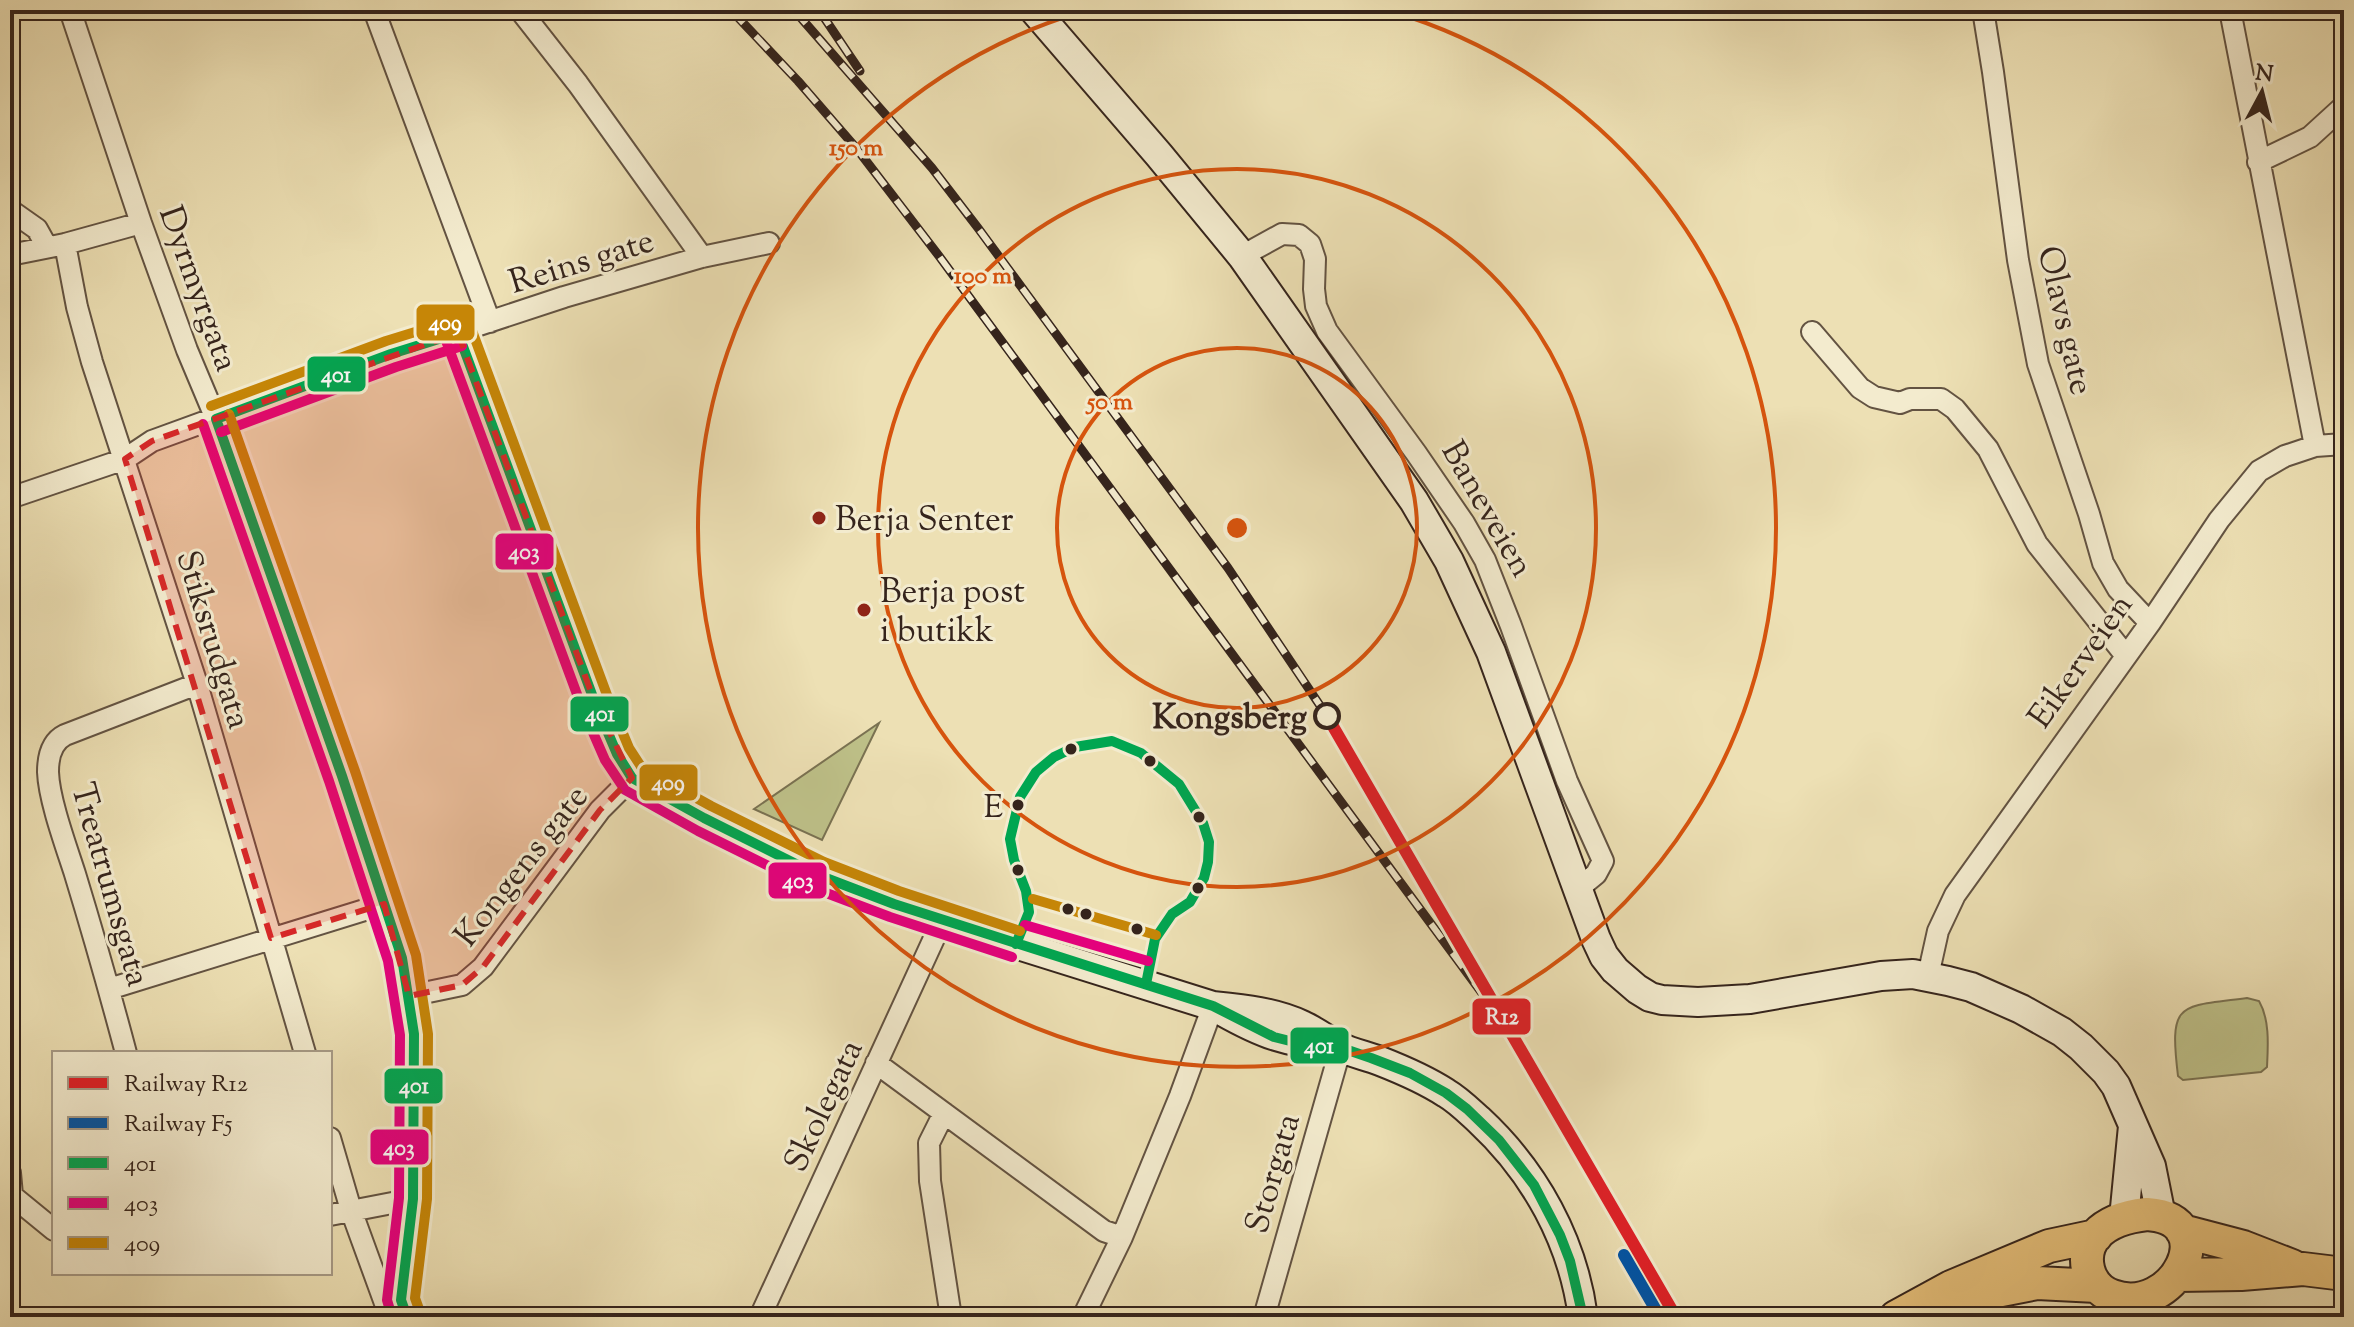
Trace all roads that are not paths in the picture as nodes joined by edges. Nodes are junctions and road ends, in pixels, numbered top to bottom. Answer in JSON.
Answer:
{"nodes":[{"id":1,"x":70,"y":10,"type":"edge"},
{"id":2,"x":374,"y":10,"type":"edge"},
{"id":3,"x":520,"y":10,"type":"edge"},
{"id":4,"x":2230,"y":10,"type":"edge"},
{"id":5,"x":1038,"y":12,"type":"edge"},
{"id":6,"x":1988,"y":12,"type":"edge"},
{"id":7,"x":2344,"y":106,"type":"edge"},
{"id":8,"x":2258,"y":162,"type":"junction"},
{"id":9,"x":10,"y":210,"type":"edge"},
{"id":10,"x":141,"y":223,"type":"junction"},
{"id":11,"x":769,"y":243,"type":"dead end"},
{"id":12,"x":56,"y":246,"type":"junction"},
{"id":13,"x":10,"y":255,"type":"edge"},
{"id":14,"x":1242,"y":256,"type":"junction"},
{"id":15,"x":702,"y":257,"type":"junction"},
{"id":16,"x":490,"y":322,"type":"junction"},
{"id":17,"x":1812,"y":332,"type":"dead end"},
{"id":18,"x":458,"y":333,"type":"junction"},
{"id":19,"x":216,"y":419,"type":"junction"},
{"id":20,"x":2344,"y":444,"type":"edge"},
{"id":21,"x":2315,"y":446,"type":"junction"},
{"id":22,"x":125,"y":459,"type":"junction"},
{"id":23,"x":10,"y":498,"type":"edge"},
{"id":24,"x":2150,"y":623,"type":"junction"},
{"id":25,"x":2126,"y":656,"type":"junction"},
{"id":26,"x":197,"y":684,"type":"junction"},
{"id":27,"x":632,"y":778,"type":"junction"},
{"id":28,"x":1579,"y":888,"type":"junction"},
{"id":29,"x":384,"y":904,"type":"junction"},
{"id":30,"x":942,"y":921,"type":"junction"},
{"id":31,"x":271,"y":938,"type":"junction"},
{"id":32,"x":1928,"y":976,"type":"junction"},
{"id":33,"x":109,"y":989,"type":"junction"},
{"id":34,"x":409,"y":996,"type":"junction"},
{"id":35,"x":1213,"y":1006,"type":"junction"},
{"id":36,"x":304,"y":1047,"type":"edge"},
{"id":37,"x":1341,"y":1047,"type":"junction"},
{"id":38,"x":125,"y":1051,"type":"edge"},
{"id":39,"x":876,"y":1063,"type":"junction"},
{"id":40,"x":944,"y":1113,"type":"junction"},
{"id":41,"x":2133,"y":1125,"type":"junction"},
{"id":42,"x":332,"y":1145,"type":"edge"},
{"id":43,"x":10,"y":1173,"type":"edge"},
{"id":44,"x":11,"y":1195,"type":"edge"},
{"id":45,"x":413,"y":1199,"type":"junction"},
{"id":46,"x":351,"y":1210,"type":"junction"},
{"id":47,"x":332,"y":1215,"type":"edge"},
{"id":48,"x":2124,"y":1218,"type":"junction"},
{"id":49,"x":2171,"y":1223,"type":"junction"},
{"id":50,"x":52,"y":1228,"type":"edge"},
{"id":51,"x":2096,"y":1236,"type":"junction"},
{"id":52,"x":1122,"y":1237,"type":"junction"},
{"id":53,"x":2303,"y":1269,"type":"junction"},
{"id":54,"x":2344,"y":1274,"type":"edge"},
{"id":55,"x":2161,"y":1295,"type":"edge"},
{"id":56,"x":2110,"y":1300,"type":"edge"},
{"id":57,"x":404,"y":1308,"type":"edge"},
{"id":58,"x":1907,"y":1312,"type":"edge"},
{"id":59,"x":760,"y":1317,"type":"edge"},
{"id":60,"x":951,"y":1317,"type":"edge"},
{"id":61,"x":1083,"y":1317,"type":"edge"},
{"id":62,"x":1264,"y":1317,"type":"edge"},
{"id":63,"x":1583,"y":1317,"type":"edge"}],
"edges":[{"from":1,"to":10,"type":"street","name":"Dyrmyrgata"},
{"from":2,"to":16,"type":"street"},
{"from":3,"to":15,"type":"street"},
{"from":4,"to":8,"type":"street"},
{"from":5,"to":14,"type":"main road","name":"Baneveien"},
{"from":6,"to":24,"type":"street","name":"Olavs gate"},
{"from":7,"to":8,"type":"street"},
{"from":8,"to":21,"type":"street"},
{"from":9,"to":12,"type":"street"},
{"from":10,"to":12,"type":"street"},
{"from":10,"to":19,"type":"street","name":"Dyrmyrgata"},
{"from":11,"to":15,"type":"street","name":"Reins gate"},
{"from":12,"to":13,"type":"street"},
{"from":12,"to":22,"type":"street","name":"Stiksrudgata"},
{"from":14,"to":28,"type":"main road","name":"Baneveien"},
{"from":14,"to":28,"type":"street","name":"Baneveien"},
{"from":15,"to":16,"type":"street","name":"Reins gate"},
{"from":16,"to":18,"type":"street","name":"Reins gate"},
{"from":17,"to":25,"type":"street"},
{"from":18,"to":19,"type":"street","name":"Reins gate"},
{"from":18,"to":27,"type":"street","name":"Kongens gate"},
{"from":19,"to":22,"type":"street","name":"Reins gate"},
{"from":19,"to":29,"type":"street","name":"Dyrmyrgata"},
{"from":20,"to":21,"type":"street","name":"Eikerveien"},
{"from":21,"to":24,"type":"street","name":"Eikerveien"},
{"from":22,"to":23,"type":"street","name":"Reins gate"},
{"from":22,"to":26,"type":"street","name":"Stiksrudgata"},
{"from":24,"to":25,"type":"street","name":"Eikerveien"},
{"from":25,"to":32,"type":"street","name":"Eikerveien"},
{"from":26,"to":31,"type":"street","name":"Stiksrudgata"},
{"from":26,"to":33,"type":"street","name":"Treatrumsgata"},
{"from":27,"to":30,"type":"street"},
{"from":27,"to":34,"type":"street","name":"Kongens gate"},
{"from":28,"to":32,"type":"main road","name":"Baneveien"},
{"from":29,"to":31,"type":"street"},
{"from":29,"to":34,"type":"street","name":"Dyrmyrgata"},
{"from":30,"to":35,"type":"main road"},
{"from":30,"to":39,"type":"street","name":"Skolegata"},
{"from":31,"to":33,"type":"street"},
{"from":31,"to":36,"type":"street","name":"Stiksrudgata"},
{"from":32,"to":41,"type":"main road"},
{"from":33,"to":38,"type":"street","name":"Treatrumsgata"},
{"from":34,"to":45,"type":"street","name":"Dyrmyrgata"},
{"from":35,"to":37,"type":"main road"},
{"from":35,"to":52,"type":"street"},
{"from":37,"to":62,"type":"street","name":"Storgata"},
{"from":37,"to":63,"type":"main road"},
{"from":39,"to":40,"type":"street"},
{"from":39,"to":59,"type":"street","name":"Skolegata"},
{"from":40,"to":52,"type":"street"},
{"from":40,"to":60,"type":"street"},
{"from":41,"to":48,"type":"main road"},
{"from":41,"to":49,"type":"main road"},
{"from":42,"to":46,"type":"street"},
{"from":43,"to":44,"type":"street"},
{"from":44,"to":50,"type":"street"},
{"from":45,"to":46,"type":"street"},
{"from":45,"to":57,"type":"street","name":"Dyrmyrgata"},
{"from":46,"to":47,"type":"street"},
{"from":46,"to":57,"type":"street"},
{"from":48,"to":49,"type":"main road"},
{"from":48,"to":51,"type":"main road"},
{"from":49,"to":53,"type":"main road"},
{"from":49,"to":55,"type":"main road"},
{"from":51,"to":56,"type":"main road"},
{"from":51,"to":58,"type":"main road"},
{"from":52,"to":61,"type":"street"},
{"from":53,"to":54,"type":"main road"},
{"from":53,"to":55,"type":"main road"},
{"from":55,"to":56,"type":"main road"},
{"from":56,"to":58,"type":"main road"}]}
